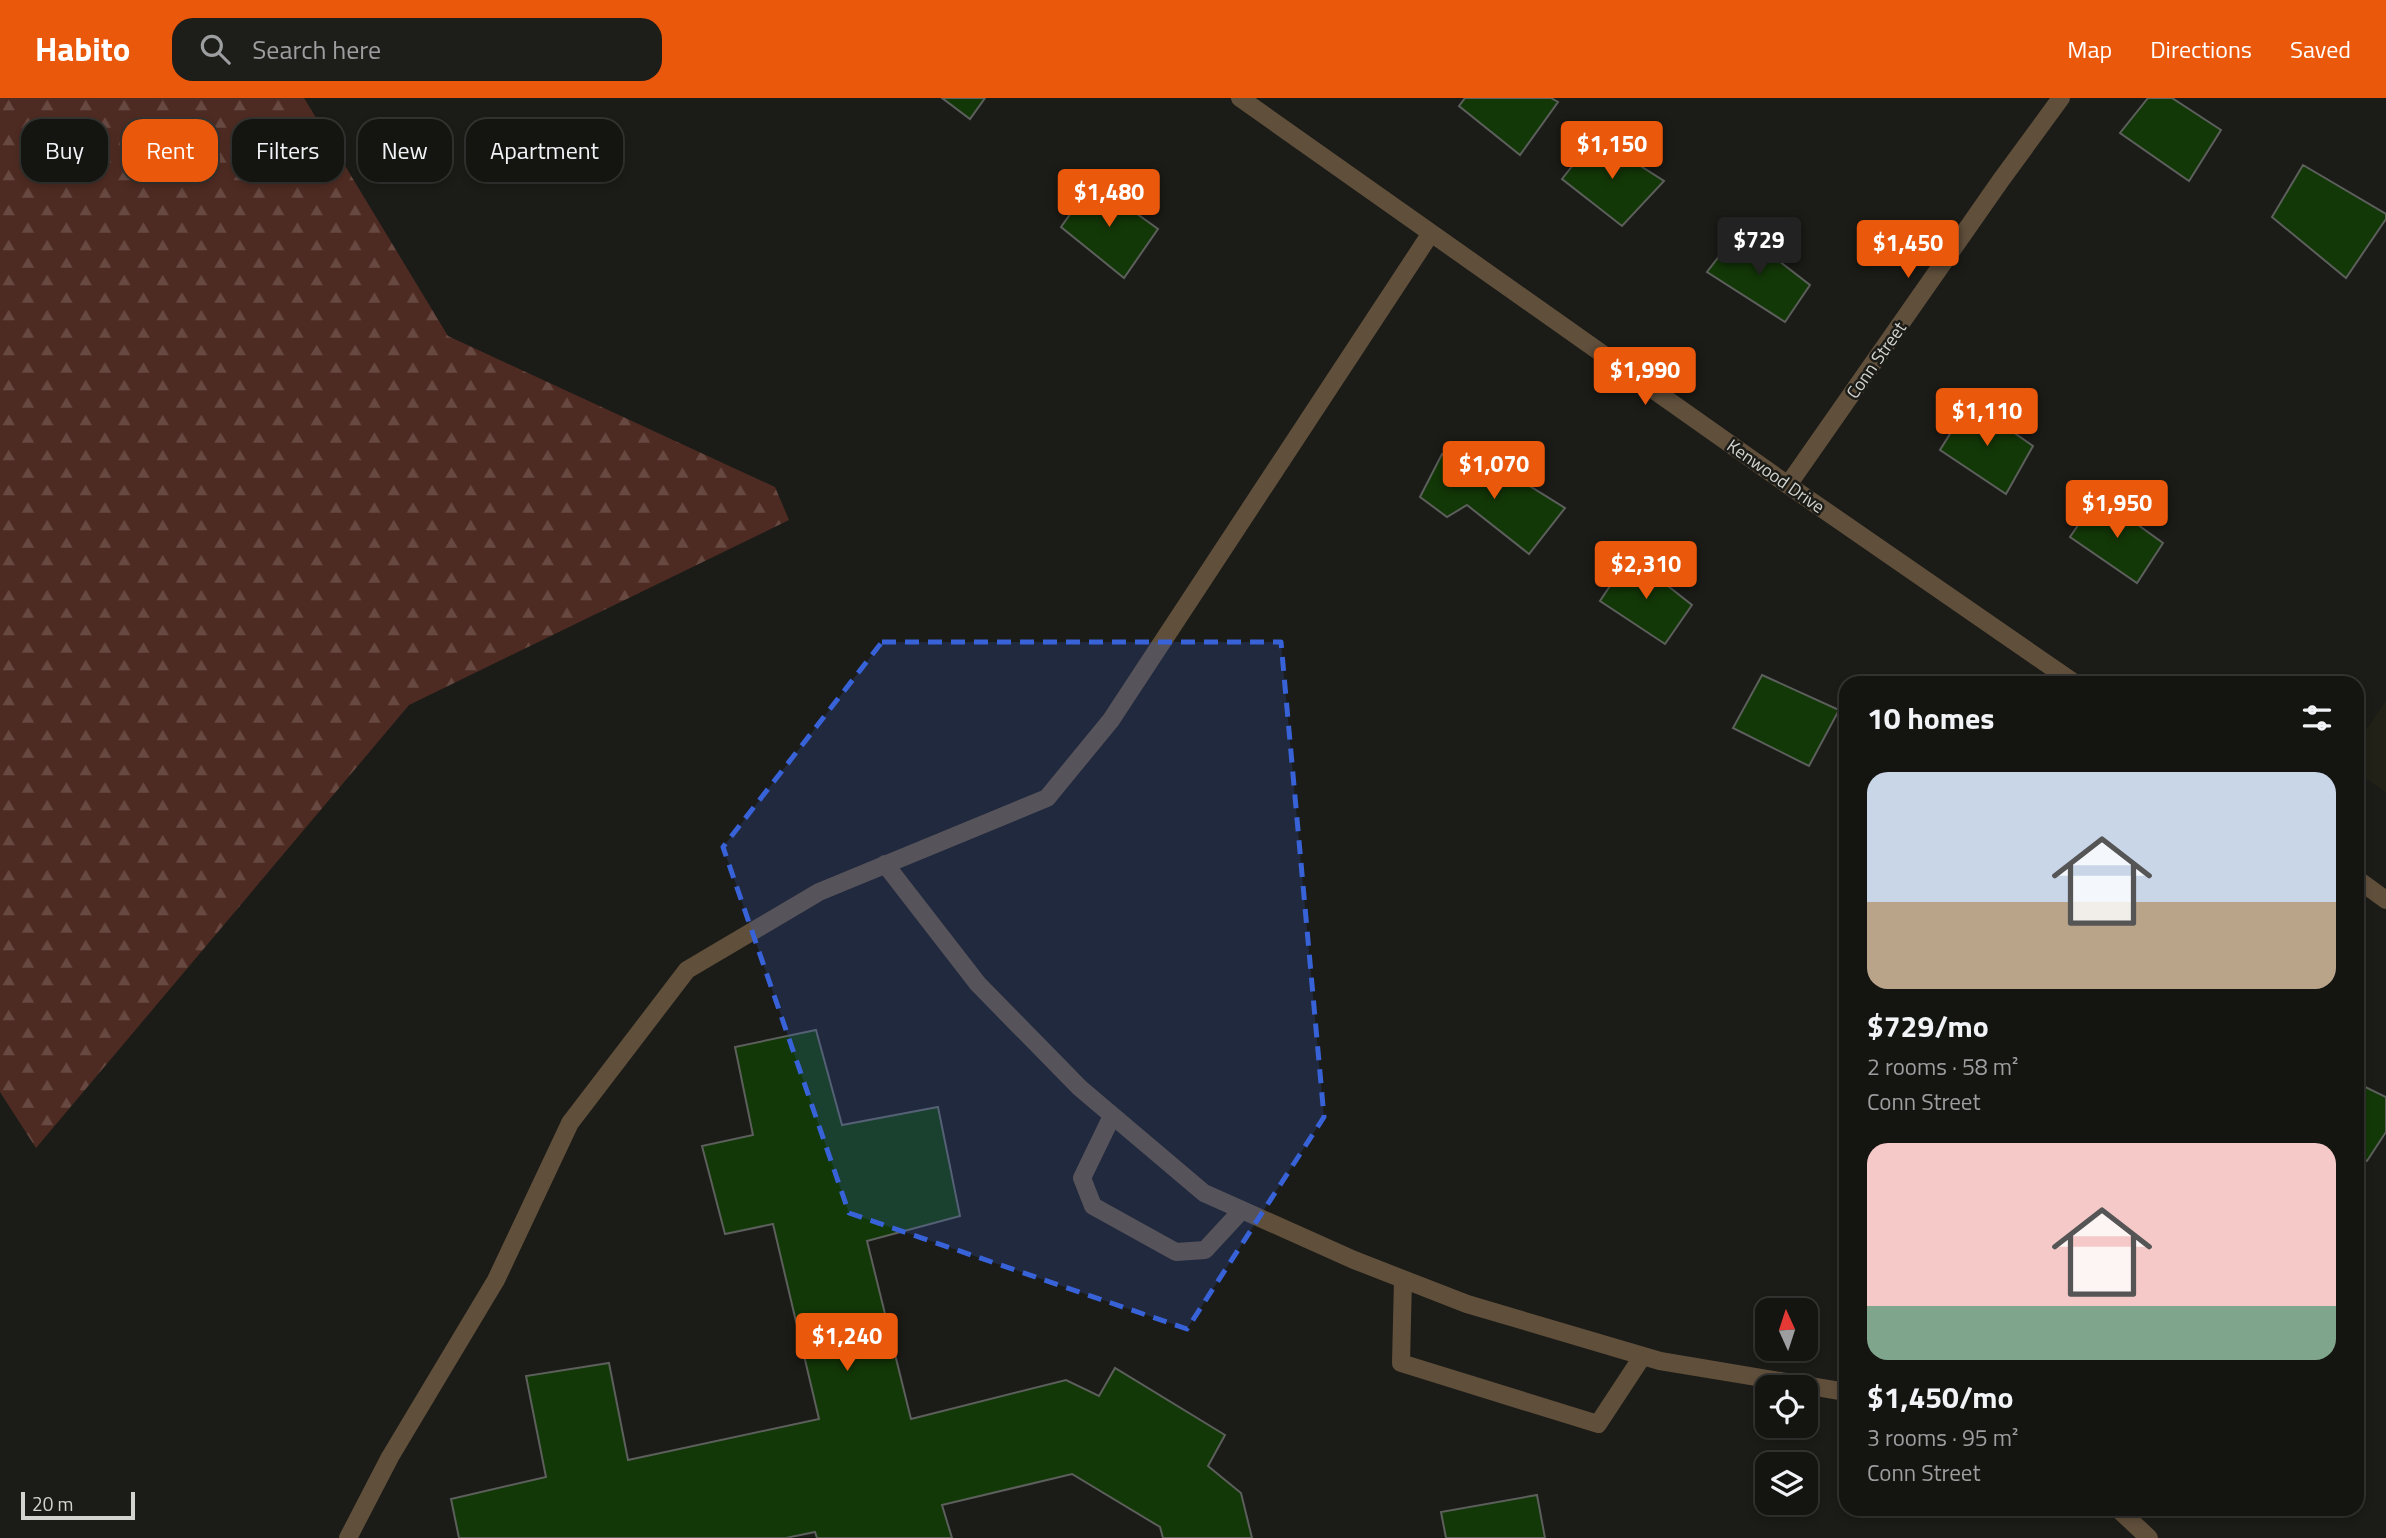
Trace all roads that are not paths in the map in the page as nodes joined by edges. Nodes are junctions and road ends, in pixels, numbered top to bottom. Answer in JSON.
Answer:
{"nodes":[{"id":1,"x":1240,"y":98,"type":"edge"},
{"id":2,"x":2062,"y":98,"type":"edge"},
{"id":3,"x":1431,"y":233,"type":"junction"},
{"id":4,"x":1788,"y":485,"type":"junction"},
{"id":5,"x":2064,"y":676,"type":"edge"},
{"id":6,"x":885,"y":864,"type":"junction"},
{"id":7,"x":2364,"y":884,"type":"edge"},
{"id":8,"x":2386,"y":900,"type":"edge"},
{"id":9,"x":1112,"y":1116,"type":"junction"},
{"id":10,"x":1241,"y":1210,"type":"junction"},
{"id":11,"x":1403,"y":1279,"type":"junction"},
{"id":12,"x":1642,"y":1357,"type":"junction"},
{"id":13,"x":1839,"y":1391,"type":"edge"},
{"id":14,"x":2126,"y":1516,"type":"edge"},
{"id":15,"x":348,"y":1538,"type":"edge"},
{"id":16,"x":2149,"y":1538,"type":"edge"}],
"edges":[{"from":1,"to":3,"type":"street","name":"Kenwood Drive"},
{"from":2,"to":4,"type":"street","name":"Conn Street"},
{"from":3,"to":4,"type":"street","name":"Kenwood Drive"},
{"from":3,"to":6,"type":"street"},
{"from":4,"to":5,"type":"street","name":"Kenwood Drive"},
{"from":6,"to":9,"type":"street"},
{"from":6,"to":15,"type":"street"},
{"from":7,"to":8,"type":"street"},
{"from":9,"to":10,"type":"street"},
{"from":9,"to":10,"type":"street"},
{"from":10,"to":11,"type":"street"},
{"from":11,"to":12,"type":"street"},
{"from":11,"to":12,"type":"street"},
{"from":12,"to":13,"type":"street"},
{"from":14,"to":16,"type":"street"}]}
